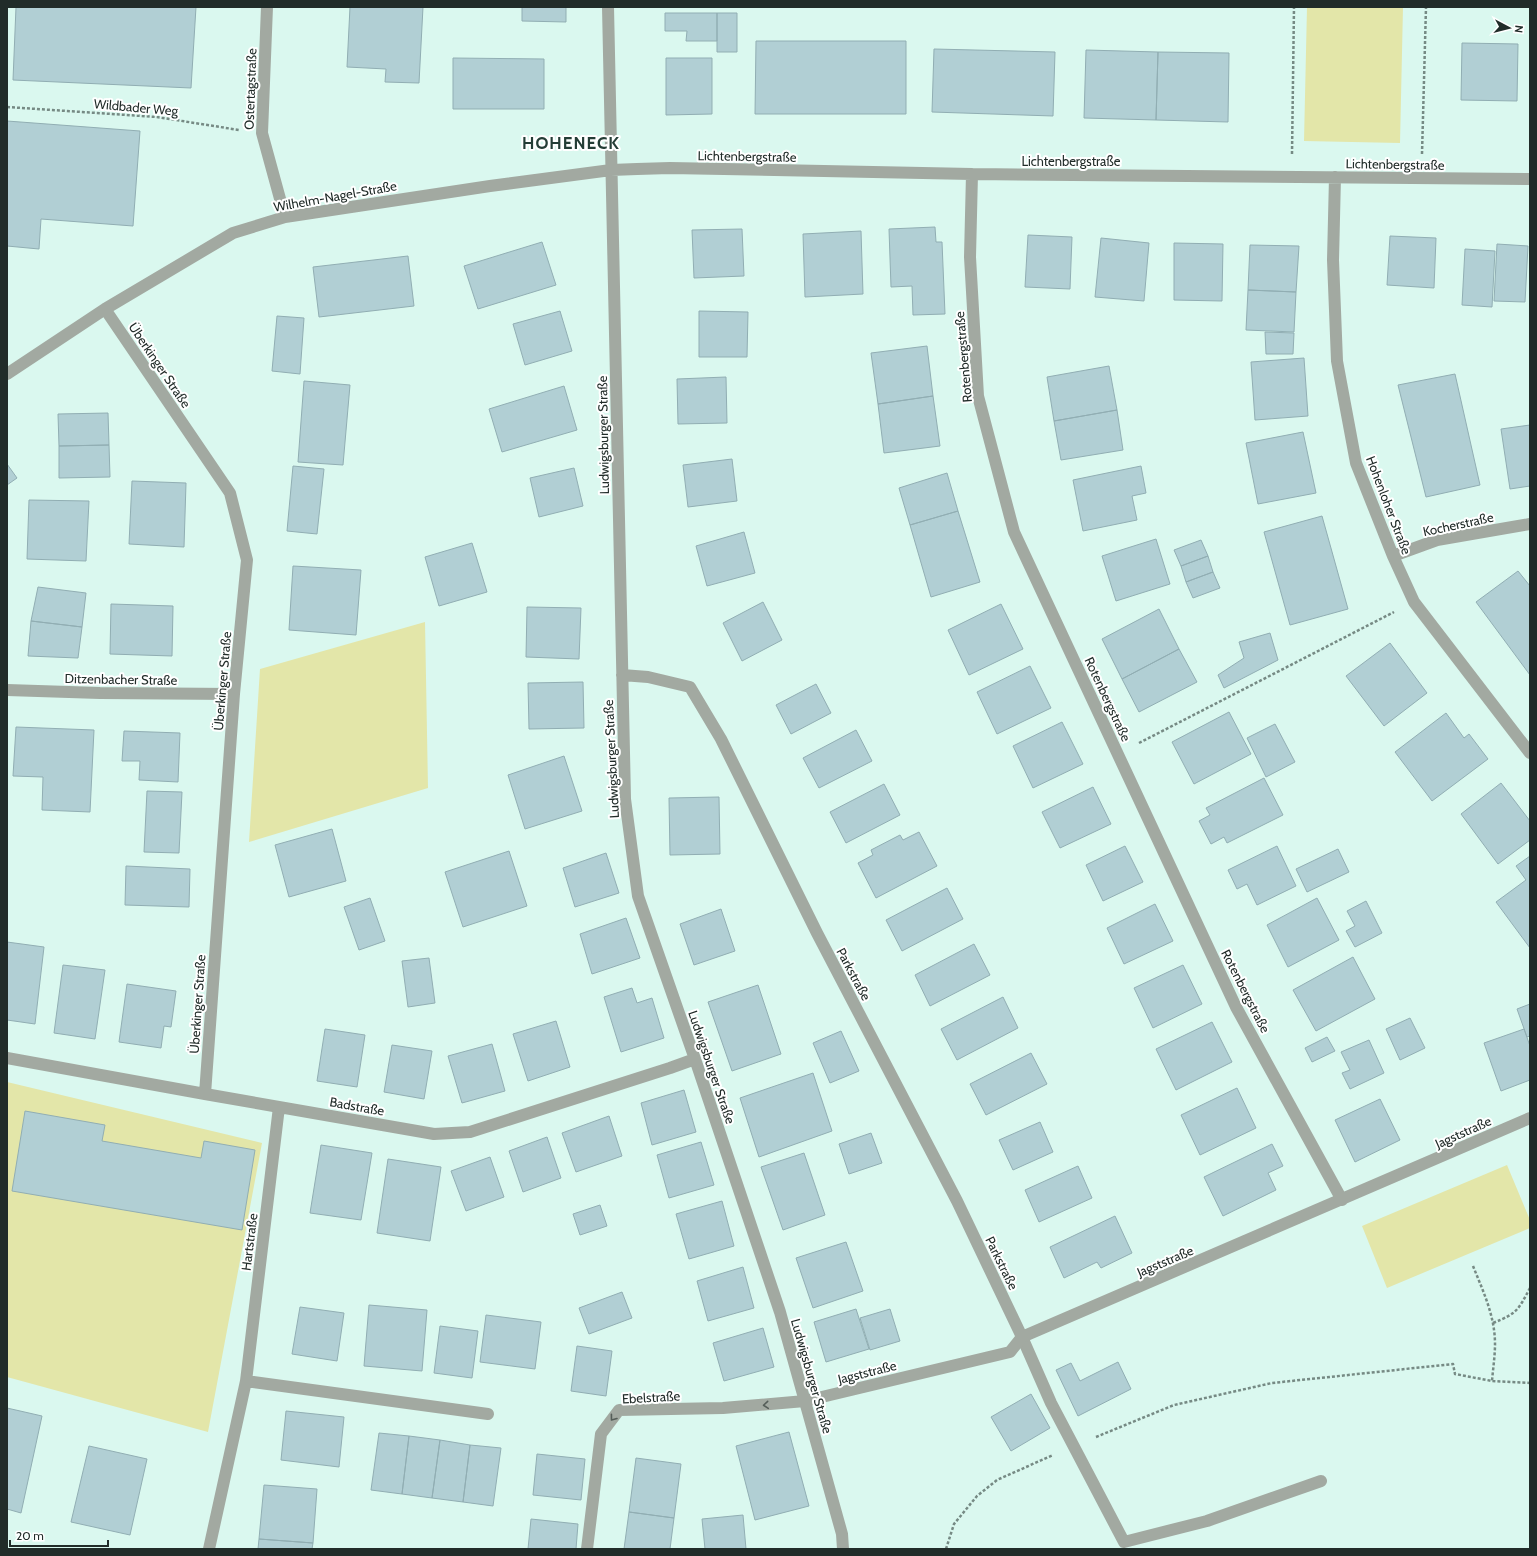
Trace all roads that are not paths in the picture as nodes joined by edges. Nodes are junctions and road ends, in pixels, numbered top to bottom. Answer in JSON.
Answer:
{"nodes":[{"id":1,"x":267,"y":7,"type":"edge"},
{"id":2,"x":608,"y":7,"type":"edge"},
{"id":3,"x":611,"y":170,"type":"junction"},
{"id":4,"x":972,"y":174,"type":"junction"},
{"id":5,"x":1335,"y":177,"type":"junction"},
{"id":6,"x":1530,"y":179,"type":"edge"},
{"id":7,"x":285,"y":217,"type":"junction"},
{"id":8,"x":105,"y":309,"type":"junction"},
{"id":9,"x":7,"y":374,"type":"edge"},
{"id":10,"x":1530,"y":524,"type":"edge"},
{"id":11,"x":1393,"y":556,"type":"junction"},
{"id":12,"x":622,"y":675,"type":"junction"},
{"id":13,"x":7,"y":690,"type":"edge"},
{"id":14,"x":234,"y":694,"type":"junction"},
{"id":15,"x":1530,"y":753,"type":"edge"},
{"id":16,"x":7,"y":1058,"type":"edge"},
{"id":17,"x":695,"y":1059,"type":"junction"},
{"id":18,"x":205,"y":1094,"type":"junction"},
{"id":19,"x":279,"y":1107,"type":"junction"},
{"id":20,"x":1530,"y":1118,"type":"edge"},
{"id":21,"x":1342,"y":1200,"type":"junction"},
{"id":22,"x":1022,"y":1338,"type":"junction"},
{"id":23,"x":246,"y":1381,"type":"junction"},
{"id":24,"x":805,"y":1401,"type":"junction"},
{"id":25,"x":488,"y":1414,"type":"dead end"},
{"id":26,"x":1321,"y":1481,"type":"dead end"},
{"id":27,"x":1126,"y":1546,"type":"edge"},
{"id":28,"x":209,"y":1549,"type":"edge"},
{"id":29,"x":587,"y":1549,"type":"edge"},
{"id":30,"x":843,"y":1549,"type":"edge"}],
"edges":[{"from":1,"to":7,"type":"street","name":"Ostertagstraße"},
{"from":2,"to":3,"type":"street","name":"Ludwigsburger Straße"},
{"from":3,"to":4,"type":"street","name":"Lichtenbergstraße"},
{"from":3,"to":7,"type":"street","name":"Wilhelm-Nagel-Straße"},
{"from":3,"to":12,"type":"street","name":"Ludwigsburger Straße"},
{"from":4,"to":5,"type":"street","name":"Lichtenbergstraße"},
{"from":4,"to":21,"type":"street","name":"Rotenbergstraße"},
{"from":5,"to":6,"type":"street","name":"Lichtenbergstraße"},
{"from":5,"to":11,"type":"street","name":"Hohenloher Straße"},
{"from":7,"to":8,"type":"street","name":"Wilhelm-Nagel-Straße"},
{"from":8,"to":9,"type":"street","name":"Wilhelm-Nagel-Straße"},
{"from":8,"to":14,"type":"street","name":"Überkinger Straße"},
{"from":10,"to":11,"type":"street","name":"Kocherstraße"},
{"from":11,"to":15,"type":"street","name":"Hohenloher Straße"},
{"from":12,"to":17,"type":"street","name":"Ludwigsburger Straße"},
{"from":12,"to":22,"type":"street","name":"Parkstraße"},
{"from":13,"to":14,"type":"street","name":"Ditzenbacher Straße"},
{"from":14,"to":18,"type":"street","name":"Überkinger Straße"},
{"from":16,"to":18,"type":"street","name":"Badstraße"},
{"from":17,"to":19,"type":"street","name":"Badstraße"},
{"from":17,"to":24,"type":"street","name":"Ludwigsburger Straße"},
{"from":18,"to":19,"type":"street","name":"Badstraße"},
{"from":19,"to":23,"type":"street","name":"Hartstraße"},
{"from":20,"to":21,"type":"street","name":"Jagststraße"},
{"from":21,"to":22,"type":"street","name":"Jagststraße"},
{"from":22,"to":24,"type":"street","name":"Jagststraße"},
{"from":22,"to":27,"type":"street","name":"Parkstraße"},
{"from":23,"to":25,"type":"street"},
{"from":23,"to":28,"type":"street","name":"Hartstraße"},
{"from":24,"to":29,"type":"street","name":"Ebelstraße","one_way":true},
{"from":24,"to":30,"type":"street","name":"Ludwigsburger Straße"},
{"from":26,"to":27,"type":"street"}]}
